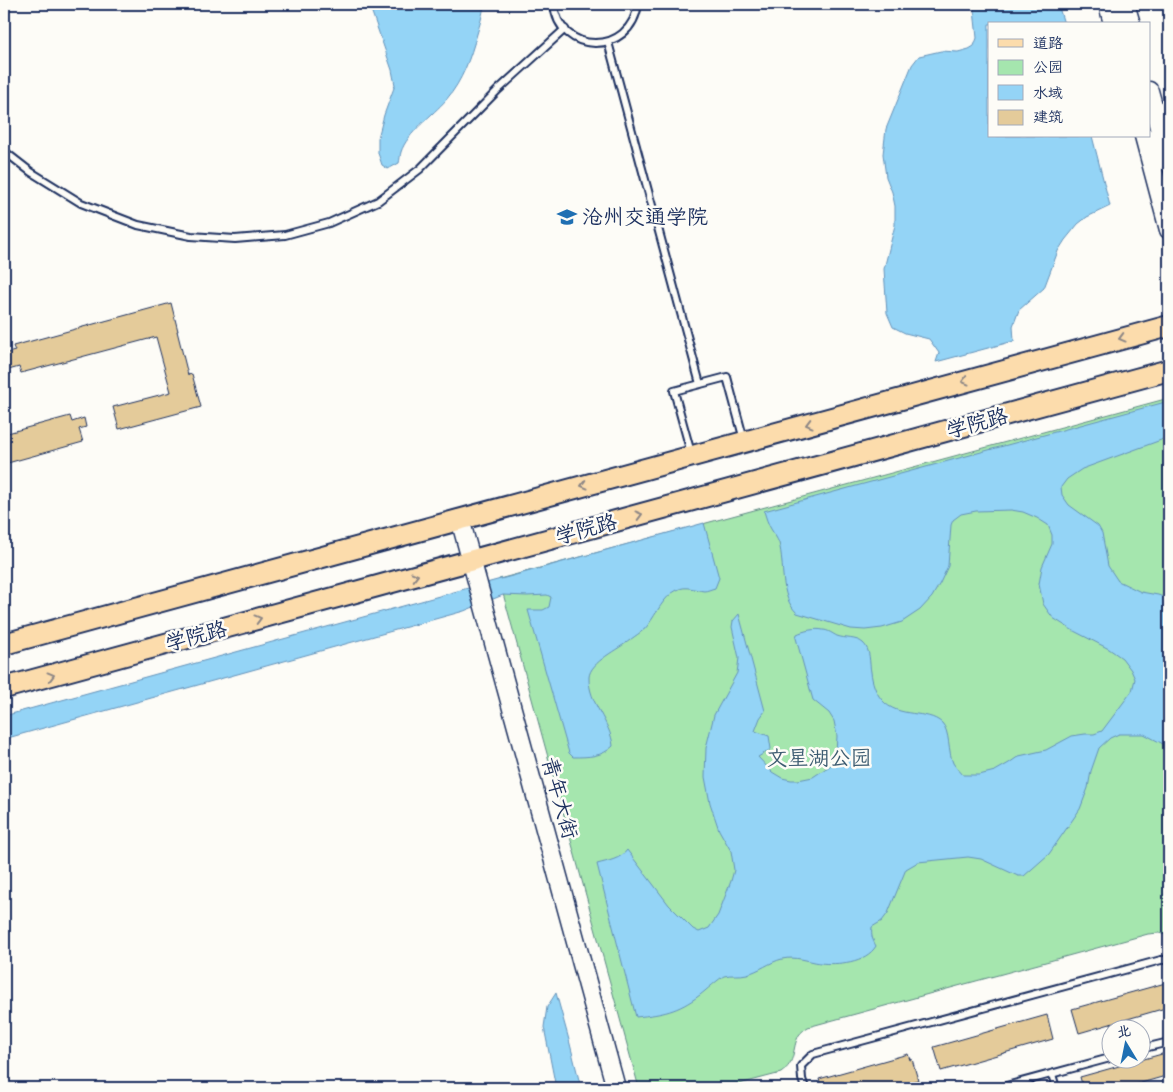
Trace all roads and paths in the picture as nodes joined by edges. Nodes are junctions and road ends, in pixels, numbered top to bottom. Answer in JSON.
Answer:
{"nodes":[{"id":1,"x":554,"y":4,"type":"edge"},
{"id":2,"x":638,"y":4,"type":"edge"},
{"id":3,"x":1108,"y":4,"type":"edge"},
{"id":4,"x":1125,"y":4,"type":"edge"},
{"id":5,"x":1112,"y":22,"type":"edge"},
{"id":6,"x":1130,"y":22,"type":"edge"},
{"id":7,"x":565,"y":29,"type":"junction"},
{"id":8,"x":608,"y":42,"type":"junction"},
{"id":9,"x":1150,"y":94,"type":"edge"},
{"id":10,"x":1145,"y":138,"type":"edge"},
{"id":11,"x":4,"y":151,"type":"edge"},
{"id":12,"x":1169,"y":163,"type":"edge"},
{"id":13,"x":1169,"y":230,"type":"edge"},
{"id":14,"x":1169,"y":326,"type":"edge"},
{"id":15,"x":1169,"y":370,"type":"edge"},
{"id":16,"x":700,"y":384,"type":"junction"},
{"id":17,"x":744,"y":442,"type":"junction"},
{"id":18,"x":692,"y":456,"type":"junction"},
{"id":19,"x":460,"y":519,"type":"junction"},
{"id":20,"x":472,"y":560,"type":"junction"},
{"id":21,"x":4,"y":644,"type":"edge"},
{"id":22,"x":4,"y":688,"type":"edge"},
{"id":23,"x":1169,"y":960,"type":"edge"},
{"id":24,"x":1169,"y":1042,"type":"edge"},
{"id":25,"x":1150,"y":1047,"type":"edge"},
{"id":26,"x":1100,"y":1061,"type":"edge"},
{"id":27,"x":1052,"y":1074,"type":"junction"},
{"id":28,"x":616,"y":1088,"type":"edge"},
{"id":29,"x":805,"y":1088,"type":"edge"},
{"id":30,"x":999,"y":1088,"type":"edge"},
{"id":31,"x":1056,"y":1088,"type":"edge"}],
"edges":[{"from":1,"to":7,"type":"lane"},
{"from":2,"to":8,"type":"lane"},
{"from":3,"to":5,"type":"street"},
{"from":4,"to":6,"type":"street"},
{"from":7,"to":8,"type":"lane"},
{"from":7,"to":11,"type":"lane"},
{"from":8,"to":16,"type":"lane"},
{"from":9,"to":12,"type":"street"},
{"from":10,"to":13,"type":"street"},
{"from":14,"to":17,"type":"main road","name":"学院路","one_way":true},
{"from":20,"to":15,"type":"main road","name":"学院路","one_way":true},
{"from":16,"to":17,"type":"lane"},
{"from":16,"to":18,"type":"lane"},
{"from":17,"to":18,"type":"main road","name":"学院路"},
{"from":18,"to":19,"type":"main road","name":"学院路","one_way":true},
{"from":19,"to":20,"type":"street","name":"青年大街"},
{"from":19,"to":21,"type":"main road","name":"学院路"},
{"from":22,"to":20,"type":"main road","name":"学院路","one_way":true},
{"from":20,"to":28,"type":"street","name":"青年大街"},
{"from":23,"to":29,"type":"lane"},
{"from":24,"to":25,"type":"lane"},
{"from":26,"to":27,"type":"lane"},
{"from":27,"to":30,"type":"lane"},
{"from":27,"to":31,"type":"lane"}]}
